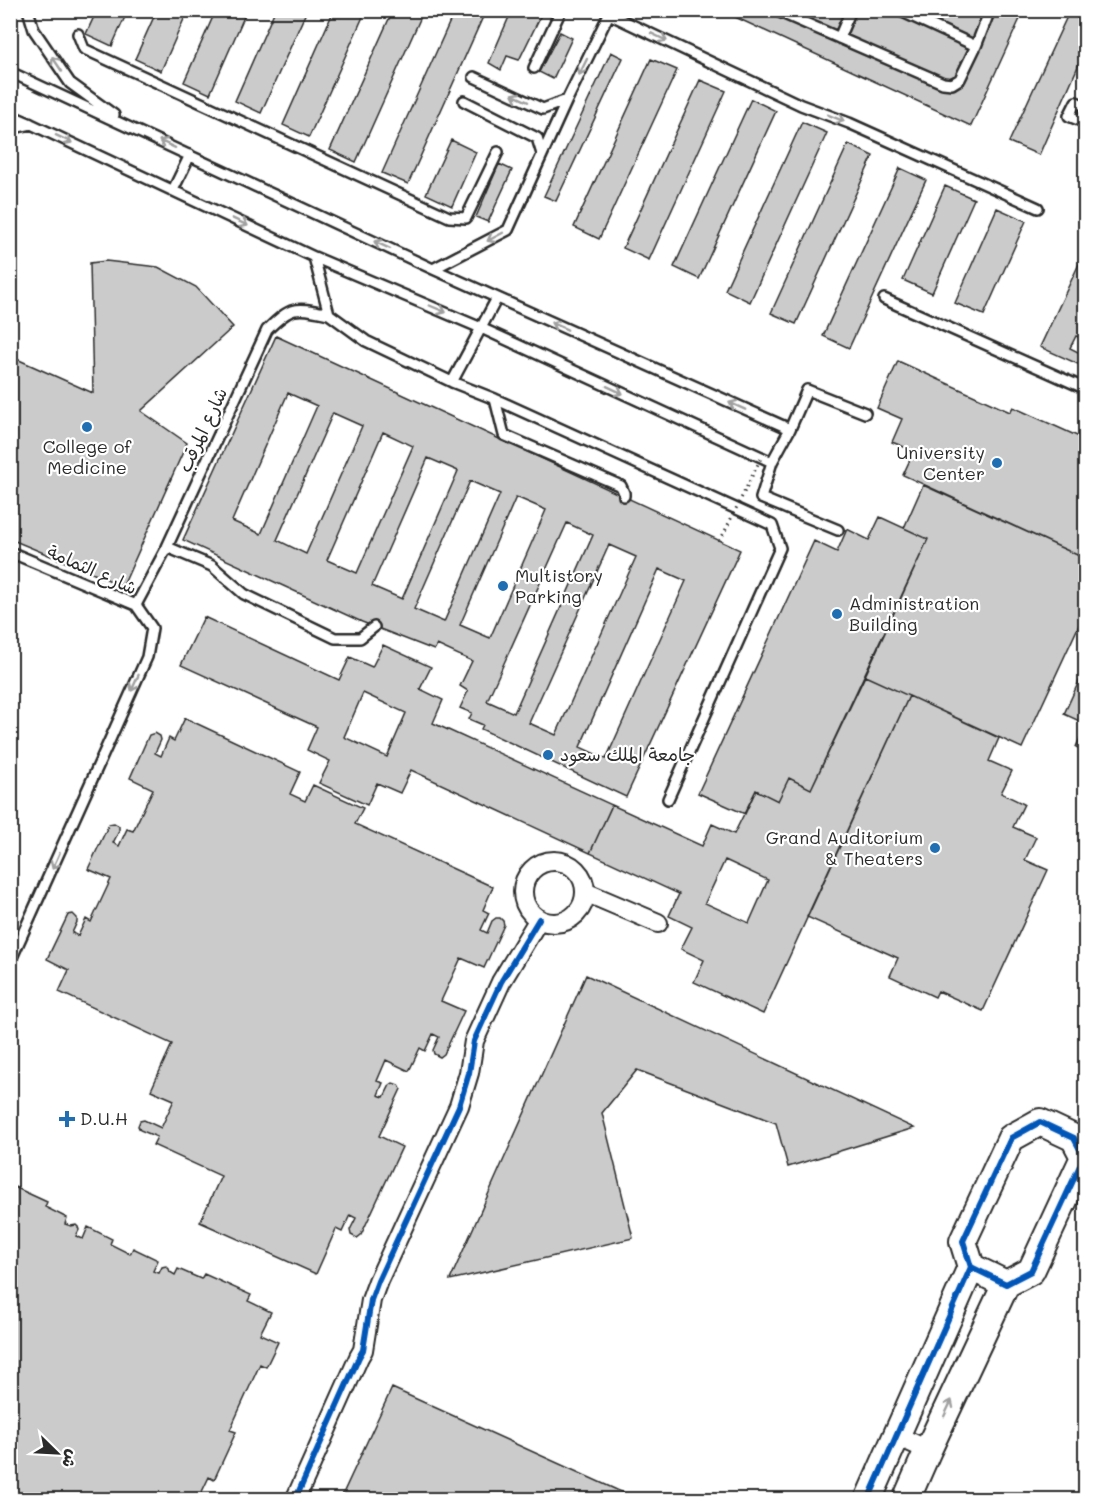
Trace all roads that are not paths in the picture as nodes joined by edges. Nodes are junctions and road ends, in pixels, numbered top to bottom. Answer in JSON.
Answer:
{"nodes":[{"id":1,"x":28,"y":10,"type":"edge"},
{"id":2,"x":561,"y":10,"type":"edge"},
{"id":3,"x":775,"y":10,"type":"edge"},
{"id":4,"x":851,"y":10,"type":"edge"},
{"id":5,"x":898,"y":10,"type":"edge"},
{"id":6,"x":990,"y":10,"type":"edge"},
{"id":7,"x":610,"y":12,"type":"edge"},
{"id":8,"x":78,"y":34,"type":"dead end"},
{"id":9,"x":839,"y":38,"type":"junction"},
{"id":10,"x":976,"y":46,"type":"junction"},
{"id":11,"x":534,"y":68,"type":"dead end"},
{"id":12,"x":10,"y":72,"type":"edge"},
{"id":13,"x":474,"y":77,"type":"dead end"},
{"id":14,"x":567,"y":100,"type":"junction"},
{"id":15,"x":464,"y":101,"type":"dead end"},
{"id":16,"x":1081,"y":104,"type":"edge"},
{"id":17,"x":10,"y":115,"type":"edge"},
{"id":18,"x":1086,"y":123,"type":"edge"},
{"id":19,"x":31,"y":124,"type":"junction"},
{"id":20,"x":133,"y":128,"type":"junction"},
{"id":21,"x":10,"y":129,"type":"edge"},
{"id":22,"x":498,"y":152,"type":"dead end"},
{"id":23,"x":543,"y":154,"type":"junction"},
{"id":24,"x":190,"y":155,"type":"junction"},
{"id":25,"x":173,"y":190,"type":"junction"},
{"id":26,"x":1038,"y":208,"type":"dead end"},
{"id":27,"x":314,"y":257,"type":"junction"},
{"id":28,"x":433,"y":269,"type":"junction"},
{"id":29,"x":496,"y":298,"type":"junction"},
{"id":30,"x":884,"y":299,"type":"dead end"},
{"id":31,"x":329,"y":314,"type":"junction"},
{"id":32,"x":481,"y":328,"type":"junction"},
{"id":33,"x":452,"y":382,"type":"junction"},
{"id":34,"x":1086,"y":389,"type":"edge"},
{"id":35,"x":495,"y":399,"type":"junction"},
{"id":36,"x":865,"y":412,"type":"dead end"},
{"id":37,"x":790,"y":429,"type":"junction"},
{"id":38,"x":772,"y":462,"type":"junction"},
{"id":39,"x":624,"y":496,"type":"dead end"},
{"id":40,"x":838,"y":530,"type":"dead end"},
{"id":41,"x":167,"y":547,"type":"junction"},
{"id":42,"x":10,"y":552,"type":"edge"},
{"id":43,"x":136,"y":605,"type":"junction"},
{"id":44,"x":374,"y":627,"type":"dead end"},
{"id":45,"x":668,"y":799,"type":"dead end"},
{"id":46,"x":585,"y":892,"type":"junction"},
{"id":47,"x":539,"y":920,"type":"junction"},
{"id":48,"x":658,"y":923,"type":"dead end"},
{"id":49,"x":10,"y":962,"type":"edge"},
{"id":50,"x":971,"y":1267,"type":"junction"},
{"id":51,"x":1006,"y":1284,"type":"junction"},
{"id":52,"x":897,"y":1436,"type":"junction"},
{"id":53,"x":928,"y":1450,"type":"junction"},
{"id":54,"x":874,"y":1497,"type":"edge"},
{"id":55,"x":295,"y":1500,"type":"edge"},
{"id":56,"x":906,"y":1500,"type":"edge"}],
"edges":[{"from":20,"to":1,"type":"lane","one_way":true},
{"from":2,"to":11,"type":"lane"},
{"from":3,"to":9,"type":"lane"},
{"from":4,"to":9,"type":"lane"},
{"from":5,"to":10,"type":"lane"},
{"from":6,"to":10,"type":"lane"},
{"from":7,"to":14,"type":"lane","one_way":true},
{"from":7,"to":26,"type":"lane","one_way":true},
{"from":8,"to":22,"type":"lane"},
{"from":9,"to":10,"type":"lane"},
{"from":12,"to":20,"type":"lane"},
{"from":14,"to":13,"type":"lane","one_way":true},
{"from":14,"to":23,"type":"lane"},
{"from":15,"to":23,"type":"lane"},
{"from":16,"to":18,"type":"lane"},
{"from":17,"to":19,"type":"lane"},
{"from":19,"to":21,"type":"lane"},
{"from":19,"to":25,"type":"lane","one_way":true},
{"from":24,"to":20,"type":"lane","one_way":true},
{"from":23,"to":28,"type":"lane","one_way":true},
{"from":24,"to":25,"type":"lane"},
{"from":28,"to":24,"type":"lane","one_way":true},
{"from":25,"to":27,"type":"lane","one_way":true},
{"from":27,"to":31,"type":"lane"},
{"from":27,"to":32,"type":"lane","one_way":true},
{"from":28,"to":29,"type":"lane"},
{"from":29,"to":32,"type":"lane"},
{"from":37,"to":29,"type":"lane","one_way":true},
{"from":30,"to":34,"type":"lane"},
{"from":31,"to":33,"type":"lane"},
{"from":31,"to":41,"type":"lane","name":"شارع المرقب"},
{"from":32,"to":33,"type":"lane"},
{"from":32,"to":38,"type":"lane","one_way":true},
{"from":33,"to":35,"type":"lane"},
{"from":35,"to":39,"type":"lane"},
{"from":35,"to":45,"type":"lane"},
{"from":36,"to":37,"type":"lane"},
{"from":37,"to":38,"type":"lane"},
{"from":38,"to":40,"type":"lane"},
{"from":41,"to":43,"type":"lane","name":"شارع المرقب"},
{"from":41,"to":44,"type":"lane"},
{"from":42,"to":43,"type":"lane","name":"شارع الثمامة"},
{"from":43,"to":49,"type":"lane","name":"شارع الثمامة","one_way":true},
{"from":46,"to":47,"type":"street"},
{"from":46,"to":47,"type":"street"},
{"from":46,"to":48,"type":"street"},
{"from":47,"to":55,"type":"street"},
{"from":50,"to":51,"type":"street"},
{"from":50,"to":51,"type":"street"},
{"from":50,"to":52,"type":"street"},
{"from":53,"to":51,"type":"street","one_way":true},
{"from":52,"to":53,"type":"street"},
{"from":52,"to":54,"type":"street"},
{"from":53,"to":56,"type":"street"}]}
